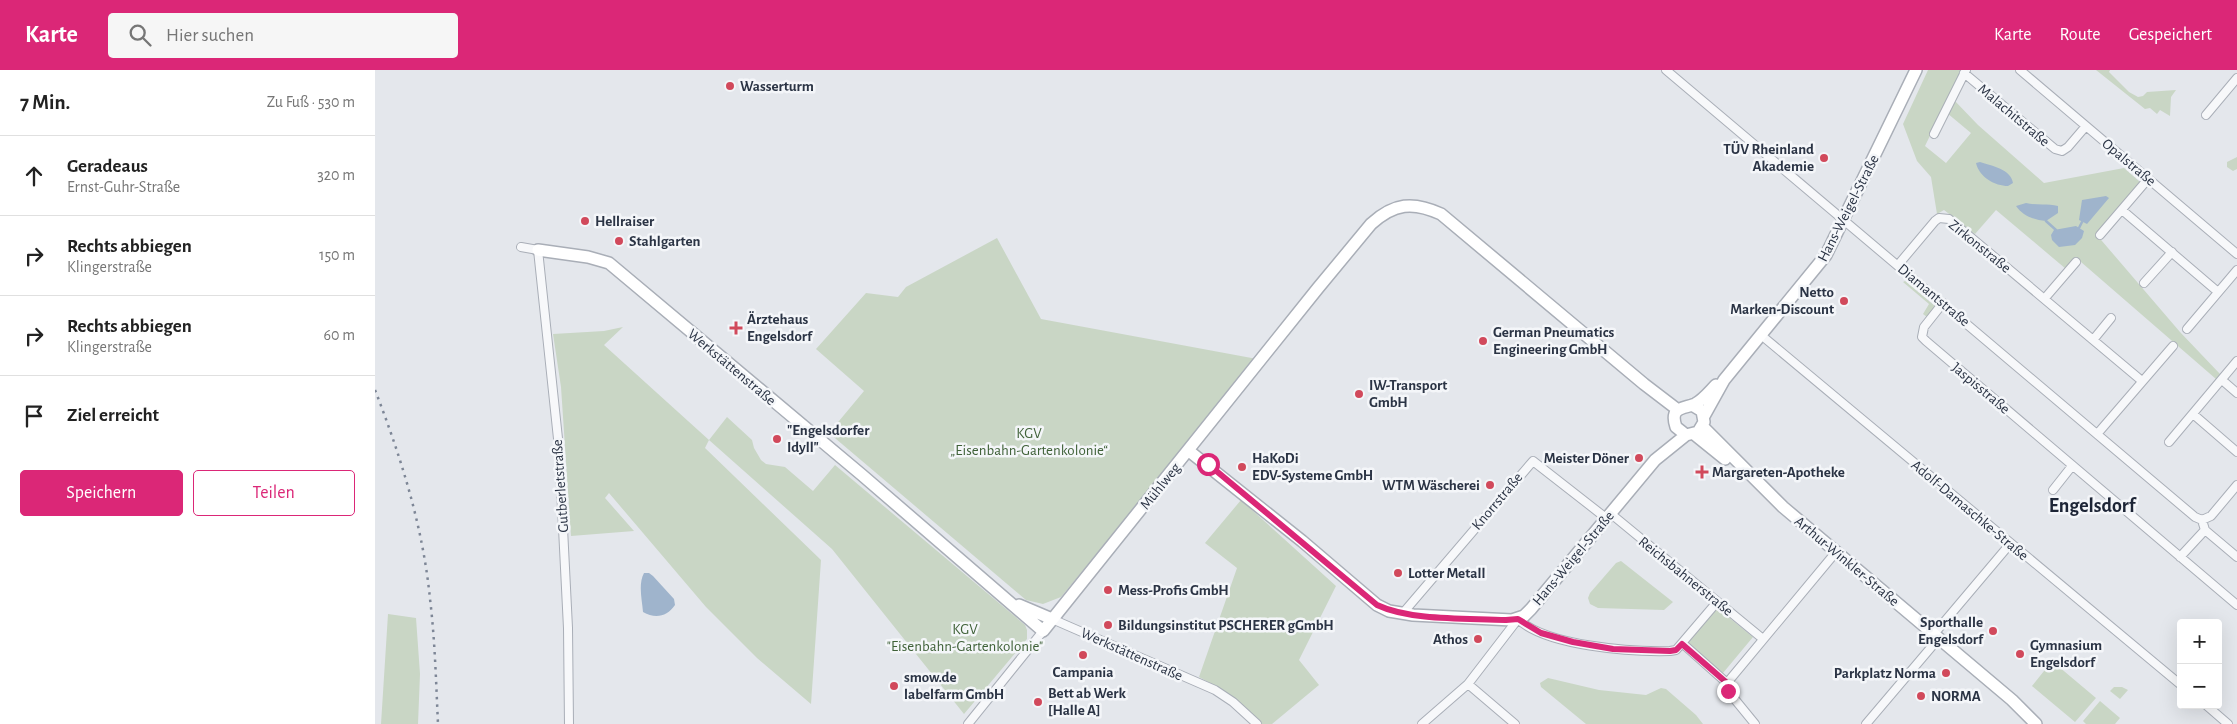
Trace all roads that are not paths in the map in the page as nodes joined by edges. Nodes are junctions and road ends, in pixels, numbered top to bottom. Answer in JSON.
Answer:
{"nodes":[{"id":1,"x":1666,"y":70,"type":"edge"},
{"id":2,"x":1916,"y":70,"type":"edge"},
{"id":3,"x":2020,"y":70,"type":"edge"},
{"id":4,"x":1965,"y":71,"type":"edge"},
{"id":5,"x":2237,"y":78,"type":"edge"},
{"id":6,"x":2206,"y":116,"type":"dead end"},
{"id":7,"x":2086,"y":126,"type":"junction"},
{"id":8,"x":1934,"y":134,"type":"dead end"},
{"id":9,"x":2149,"y":179,"type":"junction"},
{"id":10,"x":2122,"y":210,"type":"junction"},
{"id":11,"x":1844,"y":220,"type":"junction"},
{"id":12,"x":2100,"y":235,"type":"dead end"},
{"id":13,"x":521,"y":247,"type":"dead end"},
{"id":14,"x":538,"y":250,"type":"junction"},
{"id":15,"x":2172,"y":252,"type":"junction"},
{"id":16,"x":2237,"y":254,"type":"edge"},
{"id":17,"x":2076,"y":262,"type":"dead end"},
{"id":18,"x":1898,"y":265,"type":"junction"},
{"id":19,"x":2237,"y":270,"type":"edge"},
{"id":20,"x":2144,"y":283,"type":"dead end"},
{"id":21,"x":2218,"y":292,"type":"junction"},
{"id":22,"x":2045,"y":298,"type":"junction"},
{"id":23,"x":1943,"y":303,"type":"junction"},
{"id":24,"x":2111,"y":318,"type":"dead end"},
{"id":25,"x":2187,"y":329,"type":"dead end"},
{"id":26,"x":1761,"y":335,"type":"junction"},
{"id":27,"x":2093,"y":340,"type":"junction"},
{"id":28,"x":2173,"y":346,"type":"dead end"},
{"id":29,"x":2237,"y":362,"type":"edge"},
{"id":30,"x":1724,"y":380,"type":"junction"},
{"id":31,"x":2222,"y":380,"type":"junction"},
{"id":32,"x":2142,"y":381,"type":"junction"},
{"id":33,"x":2237,"y":392,"type":"edge"},
{"id":34,"x":1692,"y":405,"type":"junction"},
{"id":35,"x":1678,"y":410,"type":"junction"},
{"id":36,"x":2193,"y":414,"type":"junction"},
{"id":37,"x":1703,"y":421,"type":"junction"},
{"id":38,"x":1675,"y":424,"type":"junction"},
{"id":39,"x":2098,"y":434,"type":"junction"},
{"id":40,"x":1690,"y":435,"type":"junction"},
{"id":41,"x":2169,"y":442,"type":"dead end"},
{"id":42,"x":1189,"y":451,"type":"junction"},
{"id":43,"x":2237,"y":452,"type":"edge"},
{"id":44,"x":1661,"y":454,"type":"junction"},
{"id":45,"x":2072,"y":466,"type":"junction"},
{"id":46,"x":2237,"y":485,"type":"edge"},
{"id":47,"x":2053,"y":490,"type":"dead end"},
{"id":48,"x":1771,"y":496,"type":"junction"},
{"id":49,"x":1608,"y":516,"type":"junction"},
{"id":50,"x":2202,"y":520,"type":"junction"},
{"id":51,"x":2205,"y":530,"type":"junction"},
{"id":52,"x":2010,"y":544,"type":"junction"},
{"id":53,"x":2237,"y":545,"type":"edge"},
{"id":54,"x":2230,"y":551,"type":"junction"},
{"id":55,"x":1836,"y":552,"type":"junction"},
{"id":56,"x":2237,"y":557,"type":"edge"},
{"id":57,"x":2180,"y":558,"type":"junction"},
{"id":58,"x":1002,"y":594,"type":"junction"},
{"id":59,"x":1717,"y":602,"type":"junction"},
{"id":60,"x":2237,"y":605,"type":"edge"},
{"id":61,"x":1403,"y":613,"type":"junction"},
{"id":62,"x":1052,"y":619,"type":"junction"},
{"id":63,"x":1518,"y":619,"type":"junction"},
{"id":64,"x":1043,"y":631,"type":"junction"},
{"id":65,"x":1936,"y":636,"type":"junction"},
{"id":66,"x":1763,"y":639,"type":"junction"},
{"id":67,"x":1682,"y":644,"type":"junction"},
{"id":68,"x":2177,"y":681,"type":"edge"},
{"id":69,"x":1727,"y":683,"type":"junction"},
{"id":70,"x":1468,"y":684,"type":"junction"},
{"id":71,"x":2211,"y":709,"type":"edge"},
{"id":72,"x":569,"y":724,"type":"edge"},
{"id":73,"x":967,"y":724,"type":"edge"},
{"id":74,"x":1257,"y":724,"type":"edge"},
{"id":75,"x":1422,"y":724,"type":"edge"},
{"id":76,"x":1515,"y":724,"type":"edge"},
{"id":77,"x":1755,"y":724,"type":"edge"},
{"id":78,"x":1866,"y":724,"type":"edge"},
{"id":79,"x":2036,"y":724,"type":"edge"},
{"id":80,"x":2229,"y":724,"type":"edge"}],
"edges":[{"from":1,"to":11,"type":"street","name":"Diamantstraße"},
{"from":2,"to":11,"type":"street","name":"Hans-Weigel-Straße"},
{"from":3,"to":7,"type":"street","name":"Opalstraße"},
{"from":4,"to":7,"type":"street","name":"Malachitstraße"},
{"from":4,"to":8,"type":"street","name":"Malachitstraße"},
{"from":5,"to":6,"type":"street"},
{"from":7,"to":9,"type":"street","name":"Opalstraße"},
{"from":9,"to":10,"type":"street"},
{"from":9,"to":16,"type":"street","name":"Opalstraße"},
{"from":10,"to":12,"type":"street"},
{"from":10,"to":15,"type":"street"},
{"from":11,"to":18,"type":"street","name":"Diamantstraße"},
{"from":11,"to":26,"type":"street","name":"Hans-Weigel-Straße"},
{"from":13,"to":14,"type":"street"},
{"from":14,"to":58,"type":"street","name":"Werkstättenstraße"},
{"from":14,"to":72,"type":"street","name":"Gutberletstraße"},
{"from":15,"to":20,"type":"street"},
{"from":15,"to":21,"type":"street"},
{"from":17,"to":22,"type":"street"},
{"from":18,"to":22,"type":"street","name":"Zirkonstraße"},
{"from":18,"to":23,"type":"street","name":"Diamantstraße"},
{"from":19,"to":21,"type":"street"},
{"from":21,"to":25,"type":"street"},
{"from":22,"to":27,"type":"street","name":"Zirkonstraße"},
{"from":23,"to":39,"type":"street","name":"Diamantstraße"},
{"from":23,"to":45,"type":"street","name":"Jaspisstraße"},
{"from":24,"to":27,"type":"street"},
{"from":26,"to":30,"type":"street","name":"Hans-Weigel-Straße"},
{"from":26,"to":52,"type":"street","name":"Adolf-Damaschke-Straße"},
{"from":27,"to":32,"type":"street","name":"Zirkonstraße"},
{"from":28,"to":32,"type":"street"},
{"from":29,"to":31,"type":"street"},
{"from":30,"to":34,"type":"street","name":"Hans-Weigel-Straße"},
{"from":30,"to":37,"type":"street","name":"Hans-Weigel-Straße"},
{"from":31,"to":33,"type":"street"},
{"from":31,"to":36,"type":"street"},
{"from":32,"to":39,"type":"street"},
{"from":34,"to":35,"type":"street"},
{"from":34,"to":37,"type":"street"},
{"from":35,"to":38,"type":"street"},
{"from":35,"to":42,"type":"street","name":"Mühlweg"},
{"from":36,"to":41,"type":"street"},
{"from":36,"to":43,"type":"street"},
{"from":37,"to":40,"type":"street"},
{"from":37,"to":48,"type":"street","name":"Arthur-Winkler-Straße"},
{"from":38,"to":40,"type":"street"},
{"from":38,"to":44,"type":"street","name":"Hans-Weigel-Straße"},
{"from":39,"to":50,"type":"street","name":"Diamantstraße"},
{"from":40,"to":44,"type":"street","name":"Hans-Weigel-Straße"},
{"from":40,"to":48,"type":"street","name":"Arthur-Winkler-Straße"},
{"from":42,"to":61,"type":"street"},
{"from":42,"to":62,"type":"street","name":"Mühlweg"},
{"from":44,"to":49,"type":"street","name":"Hans-Weigel-Straße"},
{"from":45,"to":47,"type":"street"},
{"from":45,"to":57,"type":"street","name":"Jaspisstraße"},
{"from":46,"to":50,"type":"street"},
{"from":48,"to":55,"type":"street","name":"Arthur-Winkler-Straße"},
{"from":49,"to":59,"type":"street","name":"Reichsbahnerstraße"},
{"from":49,"to":61,"type":"street","name":"Knorrstraße"},
{"from":49,"to":63,"type":"street","name":"Hans-Weigel-Straße"},
{"from":50,"to":51,"type":"street"},
{"from":51,"to":54,"type":"street"},
{"from":51,"to":57,"type":"street"},
{"from":52,"to":65,"type":"street"},
{"from":52,"to":68,"type":"street","name":"Adolf-Damaschke-Straße"},
{"from":53,"to":54,"type":"street"},
{"from":54,"to":56,"type":"street"},
{"from":55,"to":65,"type":"street","name":"Arthur-Winkler-Straße"},
{"from":55,"to":66,"type":"street"},
{"from":57,"to":60,"type":"street","name":"Jaspisstraße"},
{"from":58,"to":62,"type":"street","name":"Werkstättenstraße"},
{"from":58,"to":64,"type":"street","name":"Werkstättenstraße"},
{"from":59,"to":66,"type":"street","name":"Reichsbahnerstraße"},
{"from":59,"to":67,"type":"street"},
{"from":61,"to":63,"type":"street"},
{"from":62,"to":64,"type":"street","name":"Mühlweg"},
{"from":62,"to":74,"type":"street","name":"Werkstättenstraße"},
{"from":63,"to":67,"type":"street"},
{"from":63,"to":70,"type":"street","name":"Hans-Weigel-Straße"},
{"from":64,"to":73,"type":"street","name":"Mühlweg"},
{"from":65,"to":78,"type":"street"},
{"from":65,"to":79,"type":"street","name":"Arthur-Winkler-Straße"},
{"from":66,"to":69,"type":"street"},
{"from":67,"to":69,"type":"street"},
{"from":69,"to":77,"type":"street"},
{"from":70,"to":75,"type":"street","name":"Hans-Weigel-Straße"},
{"from":70,"to":76,"type":"street"},
{"from":71,"to":80,"type":"street"}]}
